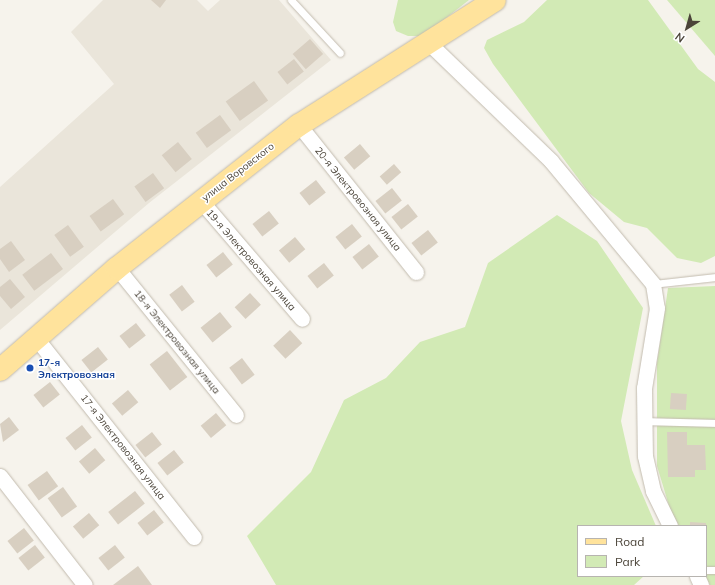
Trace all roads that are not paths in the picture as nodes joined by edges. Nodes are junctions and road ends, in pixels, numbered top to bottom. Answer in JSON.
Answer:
{"nodes":[{"id":1,"x":291,"y":0,"type":"edge"},
{"id":2,"x":495,"y":0,"type":"edge"},
{"id":3,"x":430,"y":44,"type":"junction"},
{"id":4,"x":340,"y":53,"type":"dead end"},
{"id":5,"x":299,"y":125,"type":"junction"},
{"id":6,"x":200,"y":202,"type":"junction"},
{"id":7,"x":118,"y":268,"type":"junction"},
{"id":8,"x":416,"y":272,"type":"dead end"},
{"id":9,"x":715,"y":277,"type":"edge"},
{"id":10,"x":653,"y":284,"type":"junction"},
{"id":11,"x":302,"y":319,"type":"dead end"},
{"id":12,"x":36,"y":338,"type":"junction"},
{"id":13,"x":0,"y":370,"type":"edge"},
{"id":14,"x":236,"y":415,"type":"dead end"},
{"id":15,"x":644,"y":421,"type":"junction"},
{"id":16,"x":715,"y":423,"type":"edge"},
{"id":17,"x":0,"y":476,"type":"edge"},
{"id":18,"x":670,"y":525,"type":"edge"},
{"id":19,"x":194,"y":537,"type":"dead end"},
{"id":20,"x":85,"y":585,"type":"edge"}],
"edges":[{"from":1,"to":4,"type":"lane"},
{"from":2,"to":3,"type":"main road","name":"улица Воровского"},
{"from":3,"to":5,"type":"main road","name":"улица Воровского"},
{"from":3,"to":10,"type":"street"},
{"from":5,"to":6,"type":"main road","name":"улица Воровского"},
{"from":5,"to":8,"type":"street","name":"20-я Электровозная улица"},
{"from":6,"to":7,"type":"main road","name":"улица Воровского"},
{"from":6,"to":11,"type":"street","name":"19-я Электровозная улица"},
{"from":7,"to":12,"type":"main road","name":"улица Воровского"},
{"from":7,"to":14,"type":"street","name":"18-я Электровозная улица"},
{"from":9,"to":10,"type":"lane"},
{"from":10,"to":15,"type":"street"},
{"from":12,"to":13,"type":"main road","name":"улица Воровского"},
{"from":12,"to":19,"type":"street","name":"17-я Электровозная улица"},
{"from":15,"to":16,"type":"lane"},
{"from":15,"to":18,"type":"street"},
{"from":17,"to":20,"type":"street"}]}
